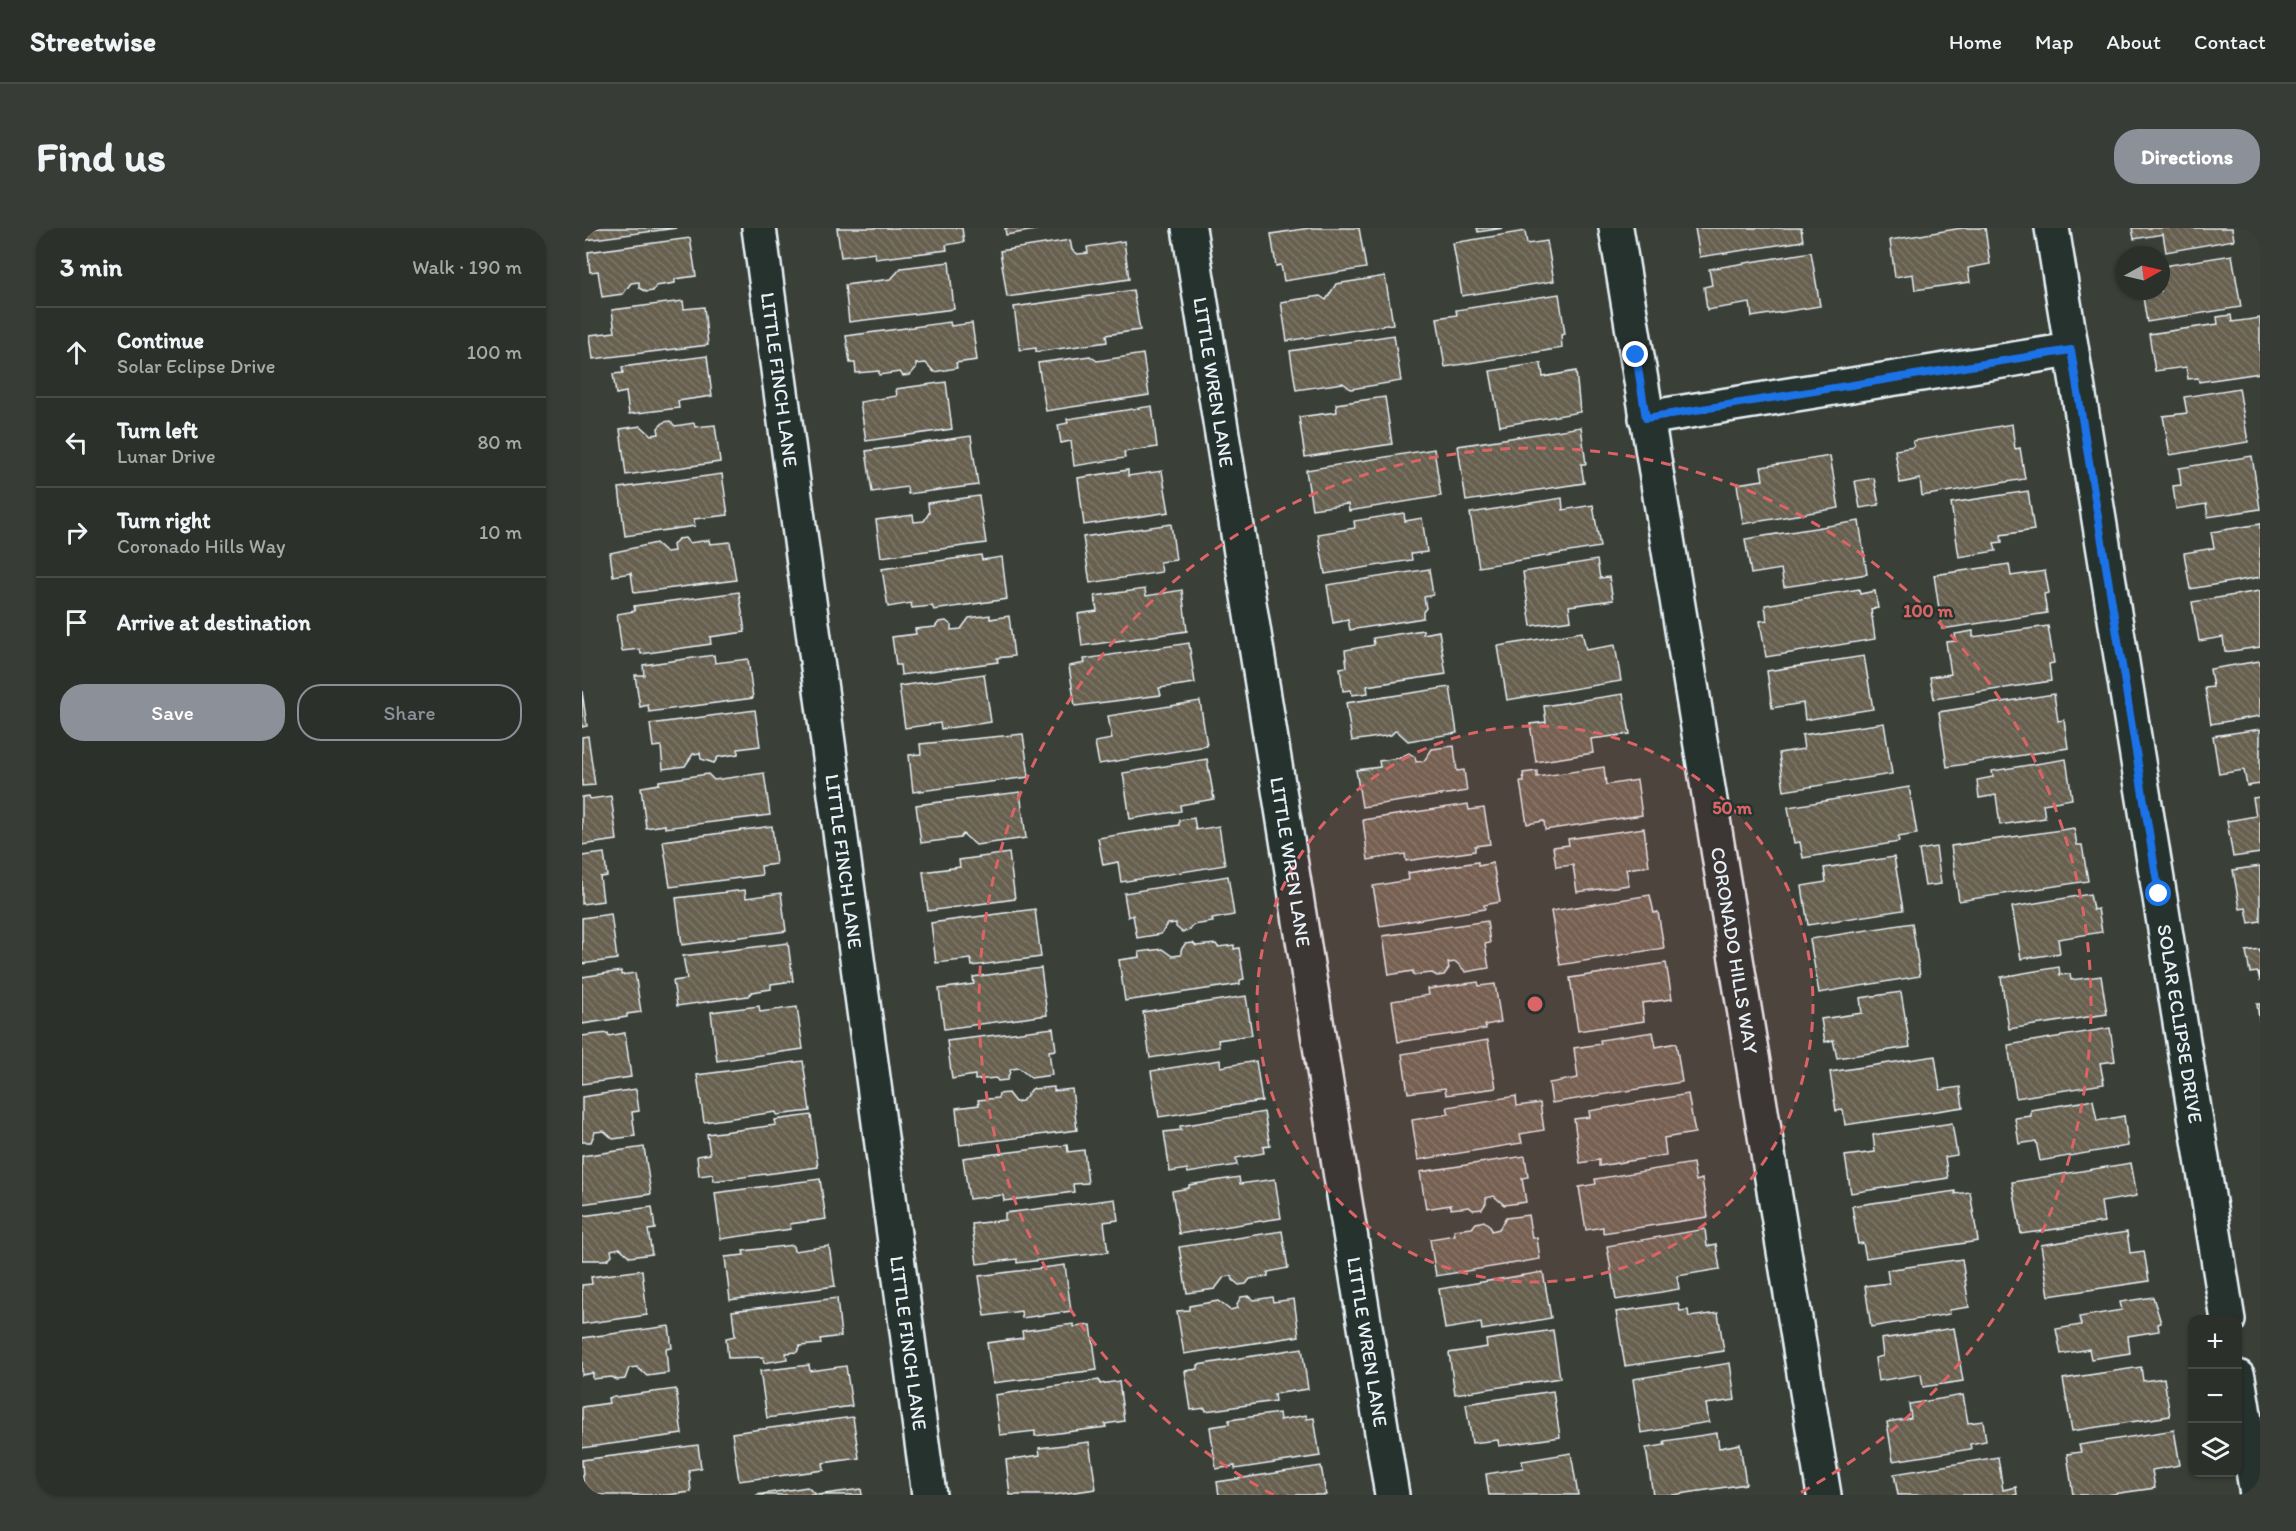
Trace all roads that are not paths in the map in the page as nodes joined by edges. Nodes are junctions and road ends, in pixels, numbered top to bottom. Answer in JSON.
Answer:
{"nodes":[{"id":1,"x":759,"y":228,"type":"edge"},
{"id":2,"x":1189,"y":228,"type":"edge"},
{"id":3,"x":1616,"y":228,"type":"edge"},
{"id":4,"x":2052,"y":228,"type":"edge"},
{"id":5,"x":2071,"y":350,"type":"junction"},
{"id":6,"x":1646,"y":418,"type":"junction"},
{"id":7,"x":2227,"y":1315,"type":"edge"},
{"id":8,"x":2242,"y":1402,"type":"edge"},
{"id":9,"x":929,"y":1495,"type":"edge"},
{"id":10,"x":1392,"y":1495,"type":"edge"},
{"id":11,"x":1824,"y":1495,"type":"edge"},
{"id":12,"x":2257,"y":1495,"type":"edge"}],
"edges":[{"from":1,"to":9,"type":"street","name":"LITTLE FINCH LANE"},
{"from":2,"to":10,"type":"street","name":"LITTLE WREN LANE"},
{"from":3,"to":6,"type":"street","name":"CORONADO HILLS WAY"},
{"from":4,"to":5,"type":"street","name":"SOLAR ECLIPSE DRIVE"},
{"from":5,"to":6,"type":"street"},
{"from":5,"to":7,"type":"street","name":"SOLAR ECLIPSE DRIVE"},
{"from":6,"to":11,"type":"street","name":"CORONADO HILLS WAY"},
{"from":8,"to":12,"type":"street"}]}
